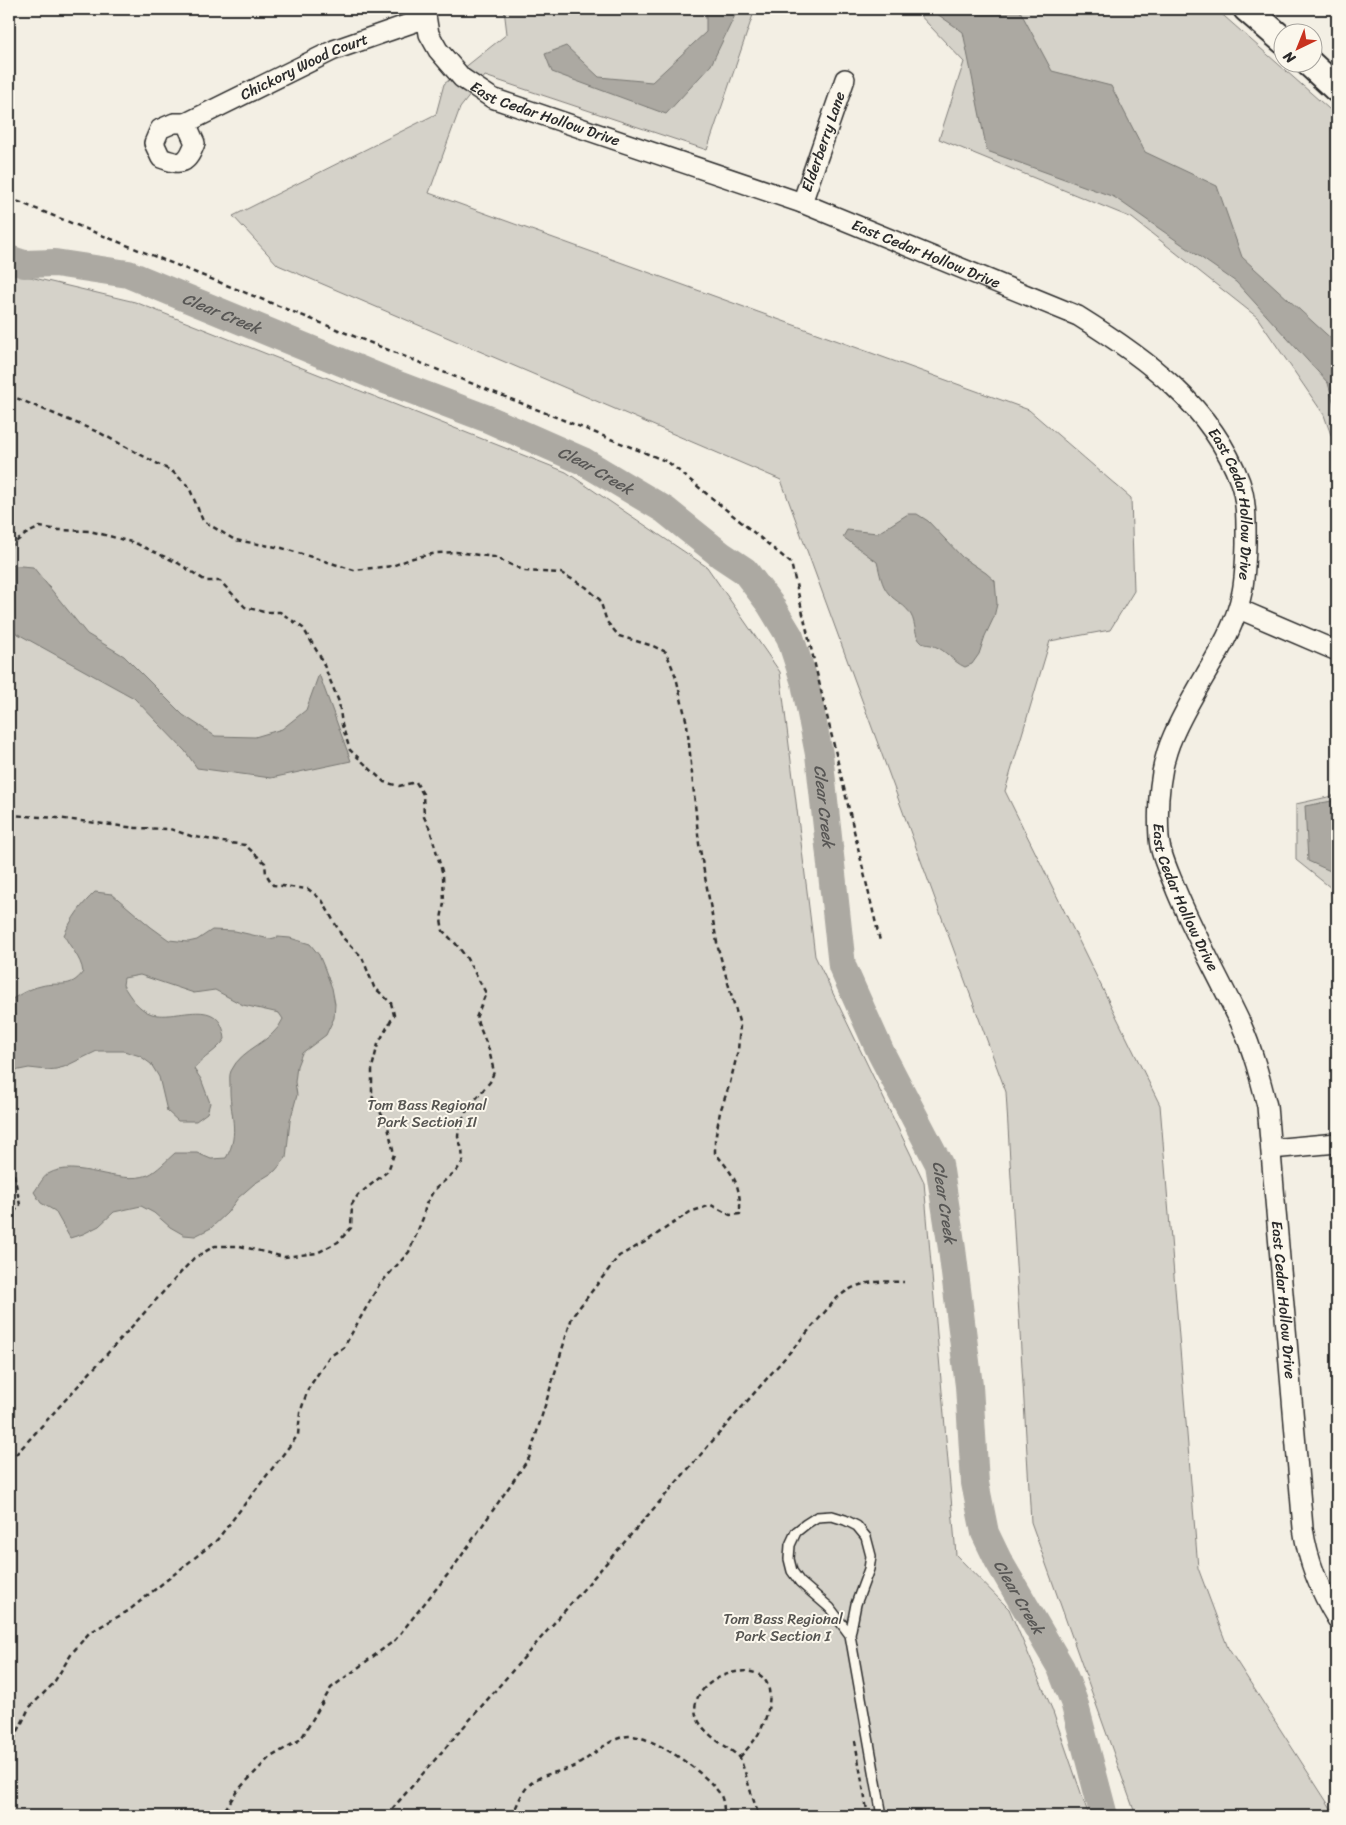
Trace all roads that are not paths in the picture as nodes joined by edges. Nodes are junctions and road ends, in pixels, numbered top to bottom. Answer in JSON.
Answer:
{"nodes":[{"id":1,"x":1248,"y":9,"type":"edge"},
{"id":2,"x":425,"y":13,"type":"edge"},
{"id":3,"x":1274,"y":32,"type":"edge"},
{"id":4,"x":1319,"y":72,"type":"edge"},
{"id":5,"x":845,"y":79,"type":"dead end"},
{"id":6,"x":1337,"y":89,"type":"edge"},
{"id":7,"x":186,"y":123,"type":"dead end"},
{"id":8,"x":802,"y":203,"type":"junction"},
{"id":9,"x":1239,"y":609,"type":"junction"},
{"id":10,"x":1337,"y":651,"type":"edge"},
{"id":11,"x":1337,"y":1143,"type":"edge"},
{"id":12,"x":1271,"y":1149,"type":"junction"},
{"id":13,"x":1337,"y":1620,"type":"edge"},
{"id":14,"x":850,"y":1635,"type":"junction"},
{"id":15,"x":882,"y":1816,"type":"edge"}],
"edges":[{"from":1,"to":3,"type":"main road"},
{"from":2,"to":7,"type":"street","name":"Chickory Wood Court"},
{"from":2,"to":8,"type":"street","name":"East Cedar Hollow Drive"},
{"from":4,"to":6,"type":"main road"},
{"from":5,"to":8,"type":"street","name":"Elderberry Lane"},
{"from":8,"to":9,"type":"street","name":"East Cedar Hollow Drive"},
{"from":9,"to":10,"type":"street"},
{"from":9,"to":12,"type":"street","name":"East Cedar Hollow Drive"},
{"from":11,"to":12,"type":"street"},
{"from":12,"to":13,"type":"street","name":"East Cedar Hollow Drive"},
{"from":14,"to":14,"type":"lane"},
{"from":14,"to":15,"type":"lane"}]}
